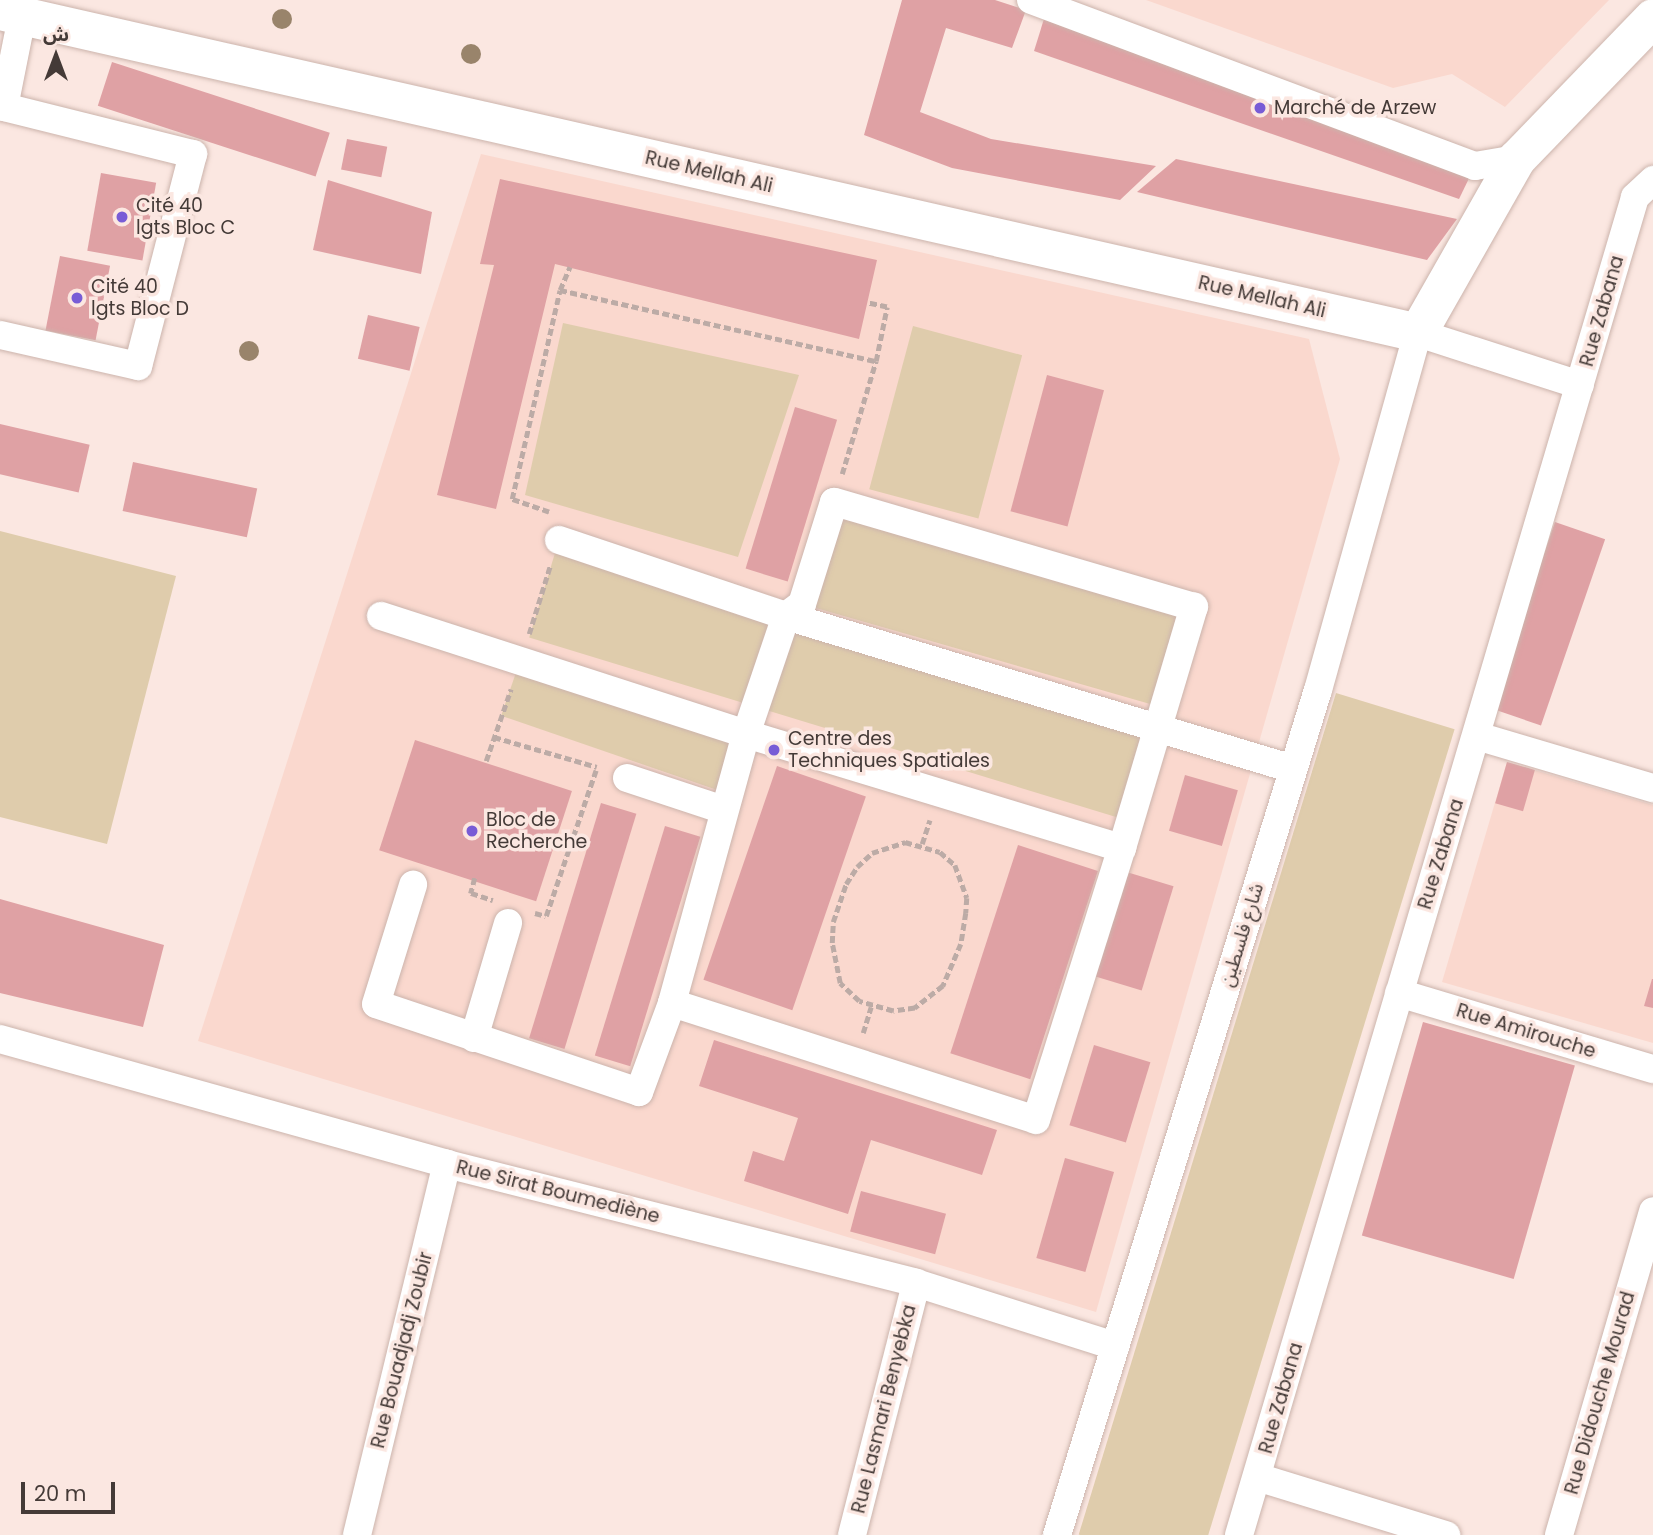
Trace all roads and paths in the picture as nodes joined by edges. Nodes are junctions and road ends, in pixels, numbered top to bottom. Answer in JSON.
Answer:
{"nodes":[{"id":1,"x":1031,"y":0,"type":"edge"},
{"id":2,"x":11,"y":14,"type":"edge"},
{"id":3,"x":1653,"y":18,"type":"edge"},
{"id":4,"x":2,"y":107,"type":"edge"},
{"id":5,"x":1517,"y":159,"type":"junction"},
{"id":6,"x":1644,"y":189,"type":"edge"},
{"id":7,"x":570,"y":267,"type":"dead end"},
{"id":8,"x":560,"y":290,"type":"junction"},
{"id":9,"x":868,"y":303,"type":"dead end"},
{"id":10,"x":1418,"y":333,"type":"junction"},
{"id":11,"x":0,"y":335,"type":"edge"},
{"id":12,"x":876,"y":361,"type":"junction"},
{"id":13,"x":1580,"y":386,"type":"junction"},
{"id":14,"x":834,"y":502,"type":"junction"},
{"id":15,"x":559,"y":540,"type":"junction"},
{"id":16,"x":381,"y":616,"type":"dead end"},
{"id":17,"x":786,"y":616,"type":"junction"},
{"id":18,"x":521,"y":659,"type":"junction"},
{"id":19,"x":1161,"y":727,"type":"junction"},
{"id":20,"x":747,"y":734,"type":"junction"},
{"id":21,"x":1477,"y":736,"type":"junction"},
{"id":22,"x":494,"y":737,"type":"junction"},
{"id":23,"x":486,"y":761,"type":"dead end"},
{"id":24,"x":597,"y":767,"type":"junction"},
{"id":25,"x":1293,"y":769,"type":"junction"},
{"id":26,"x":627,"y":778,"type":"joint"},
{"id":27,"x":1653,"y":788,"type":"edge"},
{"id":28,"x":724,"y":810,"type":"junction"},
{"id":29,"x":1122,"y":848,"type":"junction"},
{"id":30,"x":475,"y":878,"type":"dead end"},
{"id":31,"x":962,"y":879,"type":"joint"},
{"id":32,"x":413,"y":885,"type":"dead end"},
{"id":33,"x":508,"y":911,"type":"junction"},
{"id":34,"x":1399,"y":993,"type":"junction"},
{"id":35,"x":672,"y":1003,"type":"junction"},
{"id":36,"x":474,"y":1038,"type":"junction"},
{"id":37,"x":0,"y":1039,"type":"edge"},
{"id":38,"x":1653,"y":1069,"type":"edge"},
{"id":39,"x":447,"y":1164,"type":"junction"},
{"id":40,"x":1653,"y":1211,"type":"edge"},
{"id":41,"x":916,"y":1283,"type":"junction"},
{"id":42,"x":1115,"y":1346,"type":"junction"},
{"id":43,"x":1257,"y":1478,"type":"junction"},
{"id":44,"x":357,"y":1535,"type":"edge"},
{"id":45,"x":852,"y":1535,"type":"edge"},
{"id":46,"x":1057,"y":1535,"type":"edge"},
{"id":47,"x":1240,"y":1535,"type":"edge"},
{"id":48,"x":1446,"y":1535,"type":"edge"},
{"id":49,"x":1559,"y":1535,"type":"edge"}],
"edges":[{"from":1,"to":5,"type":"street"},
{"from":2,"to":4,"type":"street"},
{"from":2,"to":10,"type":"main road","name":"Rue Mellah Ali"},
{"from":3,"to":5,"type":"main road"},
{"from":4,"to":11,"type":"street"},
{"from":5,"to":10,"type":"main road"},
{"from":6,"to":13,"type":"street","name":"Rue Zabana"},
{"from":7,"to":8,"type":"path"},
{"from":8,"to":12,"type":"path"},
{"from":8,"to":15,"type":"path"},
{"from":9,"to":12,"type":"path"},
{"from":10,"to":13,"type":"street"},
{"from":10,"to":25,"type":"street","name":"شارع فلسطين"},
{"from":12,"to":14,"type":"path"},
{"from":13,"to":21,"type":"street","name":"Rue Zabana"},
{"from":14,"to":17,"type":"street"},
{"from":14,"to":19,"type":"street"},
{"from":15,"to":17,"type":"street"},
{"from":15,"to":18,"type":"path"},
{"from":16,"to":18,"type":"street"},
{"from":17,"to":19,"type":"street"},
{"from":17,"to":20,"type":"street"},
{"from":18,"to":20,"type":"street"},
{"from":18,"to":22,"type":"path"},
{"from":19,"to":25,"type":"street"},
{"from":19,"to":29,"type":"street"},
{"from":20,"to":28,"type":"street"},
{"from":20,"to":29,"type":"street"},
{"from":21,"to":27,"type":"street"},
{"from":21,"to":34,"type":"street","name":"Rue Zabana"},
{"from":22,"to":23,"type":"path"},
{"from":22,"to":24,"type":"path"},
{"from":24,"to":26,"type":"path"},
{"from":24,"to":33,"type":"path"},
{"from":25,"to":42,"type":"street","name":"شارع فلسطين"},
{"from":26,"to":28,"type":"street"},
{"from":28,"to":35,"type":"street"},
{"from":29,"to":35,"type":"street"},
{"from":30,"to":33,"type":"path"},
{"from":31,"to":31,"type":"path"},
{"from":32,"to":36,"type":"street"},
{"from":33,"to":36,"type":"street"},
{"from":34,"to":38,"type":"street","name":"Rue Amirouche"},
{"from":34,"to":43,"type":"street","name":"Rue Zabana"},
{"from":35,"to":36,"type":"street"},
{"from":37,"to":39,"type":"street","name":"Rue Sirat Boumediène"},
{"from":39,"to":41,"type":"street","name":"Rue Sirat Boumediène"},
{"from":39,"to":44,"type":"street","name":"Rue Bouadjadj Zoubir"},
{"from":40,"to":49,"type":"street","name":"Rue Didouche Mourad"},
{"from":41,"to":42,"type":"street","name":"Rue Sirat Boumediène"},
{"from":41,"to":45,"type":"street","name":"Rue Lasmari Benyebka"},
{"from":42,"to":46,"type":"street","name":"شارع فلسطين"},
{"from":43,"to":47,"type":"street","name":"Rue Zabana"},
{"from":43,"to":48,"type":"street"}]}
